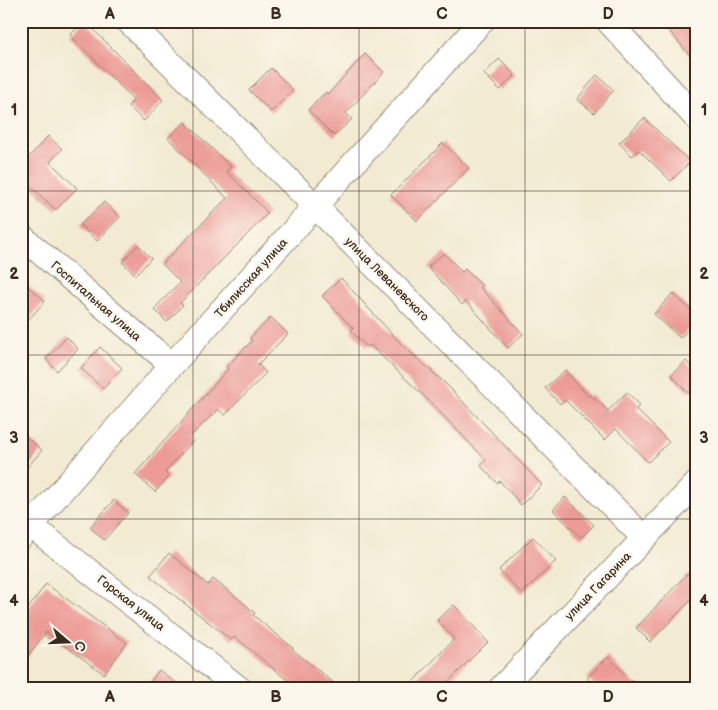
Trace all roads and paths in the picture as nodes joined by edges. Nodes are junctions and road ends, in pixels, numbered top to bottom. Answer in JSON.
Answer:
{"nodes":[{"id":1,"x":128,"y":21,"type":"edge"},
{"id":2,"x":482,"y":21,"type":"edge"},
{"id":3,"x":608,"y":21,"type":"edge"},
{"id":4,"x":697,"y":119,"type":"edge"},
{"id":5,"x":316,"y":207,"type":"junction"},
{"id":6,"x":21,"y":236,"type":"edge"},
{"id":7,"x":172,"y":365,"type":"junction"},
{"id":8,"x":697,"y":483,"type":"edge"},
{"id":9,"x":24,"y":527,"type":"edge"},
{"id":10,"x":644,"y":538,"type":"junction"},
{"id":11,"x":240,"y":689,"type":"edge"},
{"id":12,"x":500,"y":689,"type":"edge"}],
"edges":[{"from":1,"to":5,"type":"street","name":"улица Леваневского"},
{"from":2,"to":5,"type":"street","name":"Тбилисская улица"},
{"from":3,"to":4,"type":"street"},
{"from":5,"to":7,"type":"street","name":"Тбилисская улица"},
{"from":5,"to":10,"type":"street","name":"улица Леваневского"},
{"from":6,"to":7,"type":"street","name":"Госпитальная улица"},
{"from":7,"to":9,"type":"street","name":"Тбилисская улица"},
{"from":8,"to":10,"type":"street","name":"улица Гагарина"},
{"from":9,"to":11,"type":"street","name":"Горская улица"},
{"from":10,"to":12,"type":"street","name":"улица Гагарина"}]}
